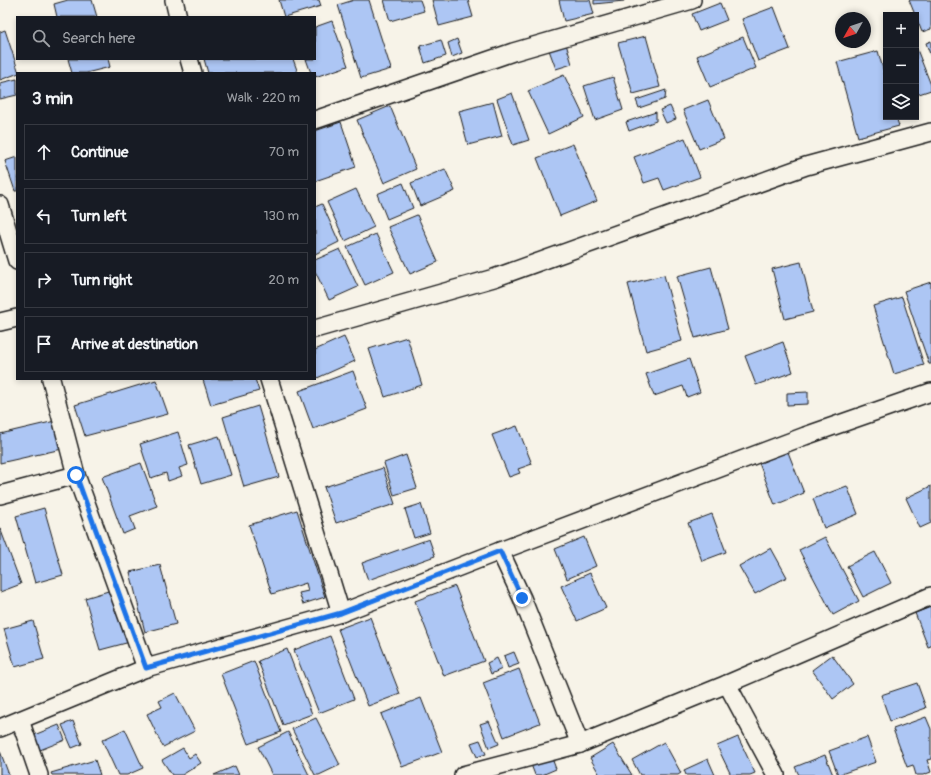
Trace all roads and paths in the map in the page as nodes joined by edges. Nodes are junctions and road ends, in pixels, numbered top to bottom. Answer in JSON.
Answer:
{"nodes":[{"id":1,"x":174,"y":0,"type":"edge"},
{"id":2,"x":692,"y":0,"type":"edge"},
{"id":3,"x":178,"y":16,"type":"edge"},
{"id":4,"x":189,"y":60,"type":"edge"},
{"id":5,"x":193,"y":72,"type":"edge"},
{"id":6,"x":316,"y":120,"type":"edge"},
{"id":7,"x":931,"y":132,"type":"edge"},
{"id":8,"x":0,"y":205,"type":"edge"},
{"id":9,"x":16,"y":258,"type":"edge"},
{"id":10,"x":16,"y":318,"type":"edge"},
{"id":11,"x":0,"y":322,"type":"edge"},
{"id":12,"x":316,"y":329,"type":"edge"},
{"id":13,"x":50,"y":380,"type":"edge"},
{"id":14,"x":269,"y":380,"type":"edge"},
{"id":15,"x":931,"y":392,"type":"edge"},
{"id":16,"x":76,"y":475,"type":"junction"},
{"id":17,"x":0,"y":495,"type":"edge"},
{"id":18,"x":500,"y":551,"type":"junction"},
{"id":19,"x":931,"y":596,"type":"edge"},
{"id":20,"x":341,"y":613,"type":"junction"},
{"id":21,"x":146,"y":668,"type":"junction"},
{"id":22,"x":727,"y":684,"type":"junction"},
{"id":23,"x":20,"y":720,"type":"junction"},
{"id":24,"x":0,"y":728,"type":"edge"},
{"id":25,"x":580,"y":744,"type":"junction"},
{"id":26,"x":39,"y":775,"type":"edge"},
{"id":27,"x":463,"y":775,"type":"edge"},
{"id":28,"x":776,"y":775,"type":"edge"}],
"edges":[{"from":1,"to":3,"type":"street"},
{"from":2,"to":6,"type":"street"},
{"from":4,"to":5,"type":"street"},
{"from":7,"to":12,"type":"street"},
{"from":8,"to":9,"type":"street"},
{"from":10,"to":11,"type":"street"},
{"from":13,"to":16,"type":"street"},
{"from":14,"to":20,"type":"street"},
{"from":15,"to":18,"type":"street"},
{"from":16,"to":17,"type":"street"},
{"from":16,"to":21,"type":"street"},
{"from":18,"to":20,"type":"street"},
{"from":18,"to":25,"type":"street"},
{"from":19,"to":22,"type":"street"},
{"from":20,"to":21,"type":"street"},
{"from":21,"to":23,"type":"street"},
{"from":22,"to":25,"type":"street"},
{"from":22,"to":28,"type":"street"},
{"from":23,"to":24,"type":"street"},
{"from":23,"to":26,"type":"street"},
{"from":25,"to":27,"type":"street"}]}
